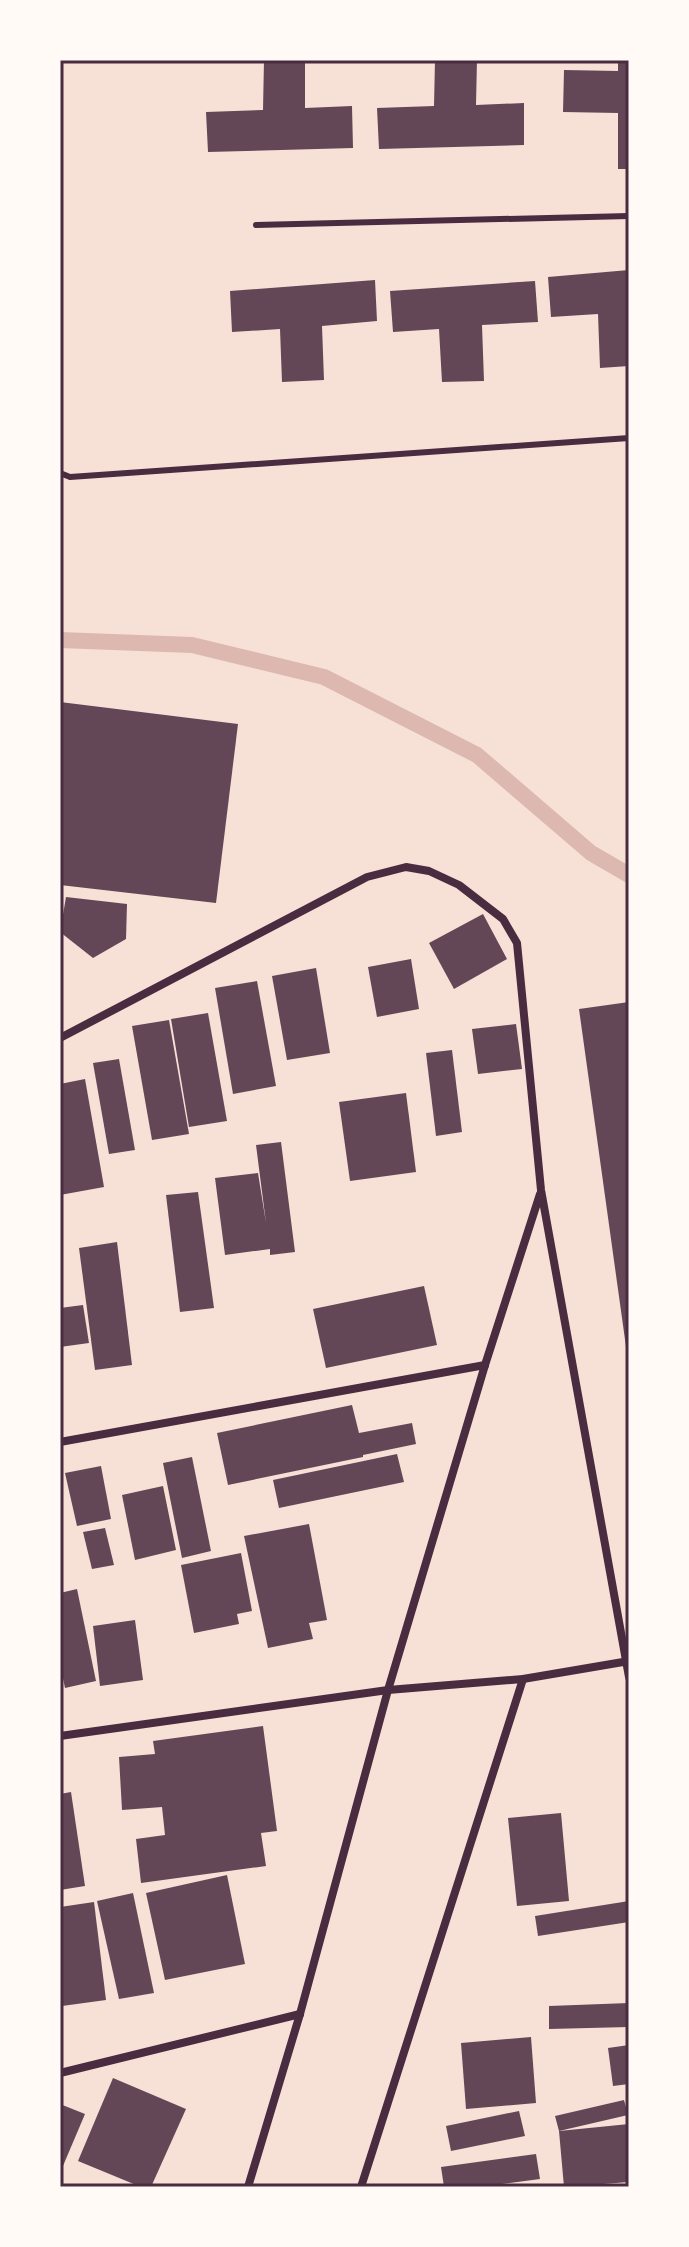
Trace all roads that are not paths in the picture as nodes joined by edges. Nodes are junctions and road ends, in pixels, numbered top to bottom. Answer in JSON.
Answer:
{"nodes":[{"id":1,"x":629,"y":216,"type":"edge"},
{"id":2,"x":256,"y":225,"type":"dead end"},
{"id":3,"x":629,"y":438,"type":"edge"},
{"id":4,"x":60,"y":473,"type":"edge"},
{"id":5,"x":60,"y":1038,"type":"edge"},
{"id":6,"x":541,"y":1190,"type":"junction"},
{"id":7,"x":485,"y":1365,"type":"junction"},
{"id":8,"x":60,"y":1442,"type":"edge"},
{"id":9,"x":628,"y":1662,"type":"edge"},
{"id":10,"x":629,"y":1677,"type":"edge"},
{"id":11,"x":523,"y":1679,"type":"junction"},
{"id":12,"x":388,"y":1690,"type":"junction"},
{"id":13,"x":60,"y":1736,"type":"edge"},
{"id":14,"x":300,"y":2014,"type":"junction"},
{"id":15,"x":60,"y":2073,"type":"edge"},
{"id":16,"x":365,"y":2172,"type":"junction"},
{"id":17,"x":248,"y":2187,"type":"edge"},
{"id":18,"x":361,"y":2187,"type":"edge"},
{"id":19,"x":369,"y":2187,"type":"edge"}],
"edges":[{"from":1,"to":2,"type":"lane"},
{"from":3,"to":4,"type":"lane"},
{"from":5,"to":6,"type":"street"},
{"from":6,"to":7,"type":"street"},
{"from":6,"to":9,"type":"street"},
{"from":7,"to":8,"type":"street"},
{"from":7,"to":12,"type":"street"},
{"from":9,"to":10,"type":"street"},
{"from":9,"to":11,"type":"street"},
{"from":11,"to":12,"type":"street"},
{"from":11,"to":16,"type":"street"},
{"from":12,"to":13,"type":"street"},
{"from":12,"to":14,"type":"street"},
{"from":14,"to":15,"type":"street"},
{"from":14,"to":17,"type":"street"},
{"from":16,"to":18,"type":"street"},
{"from":16,"to":19,"type":"street"}]}
